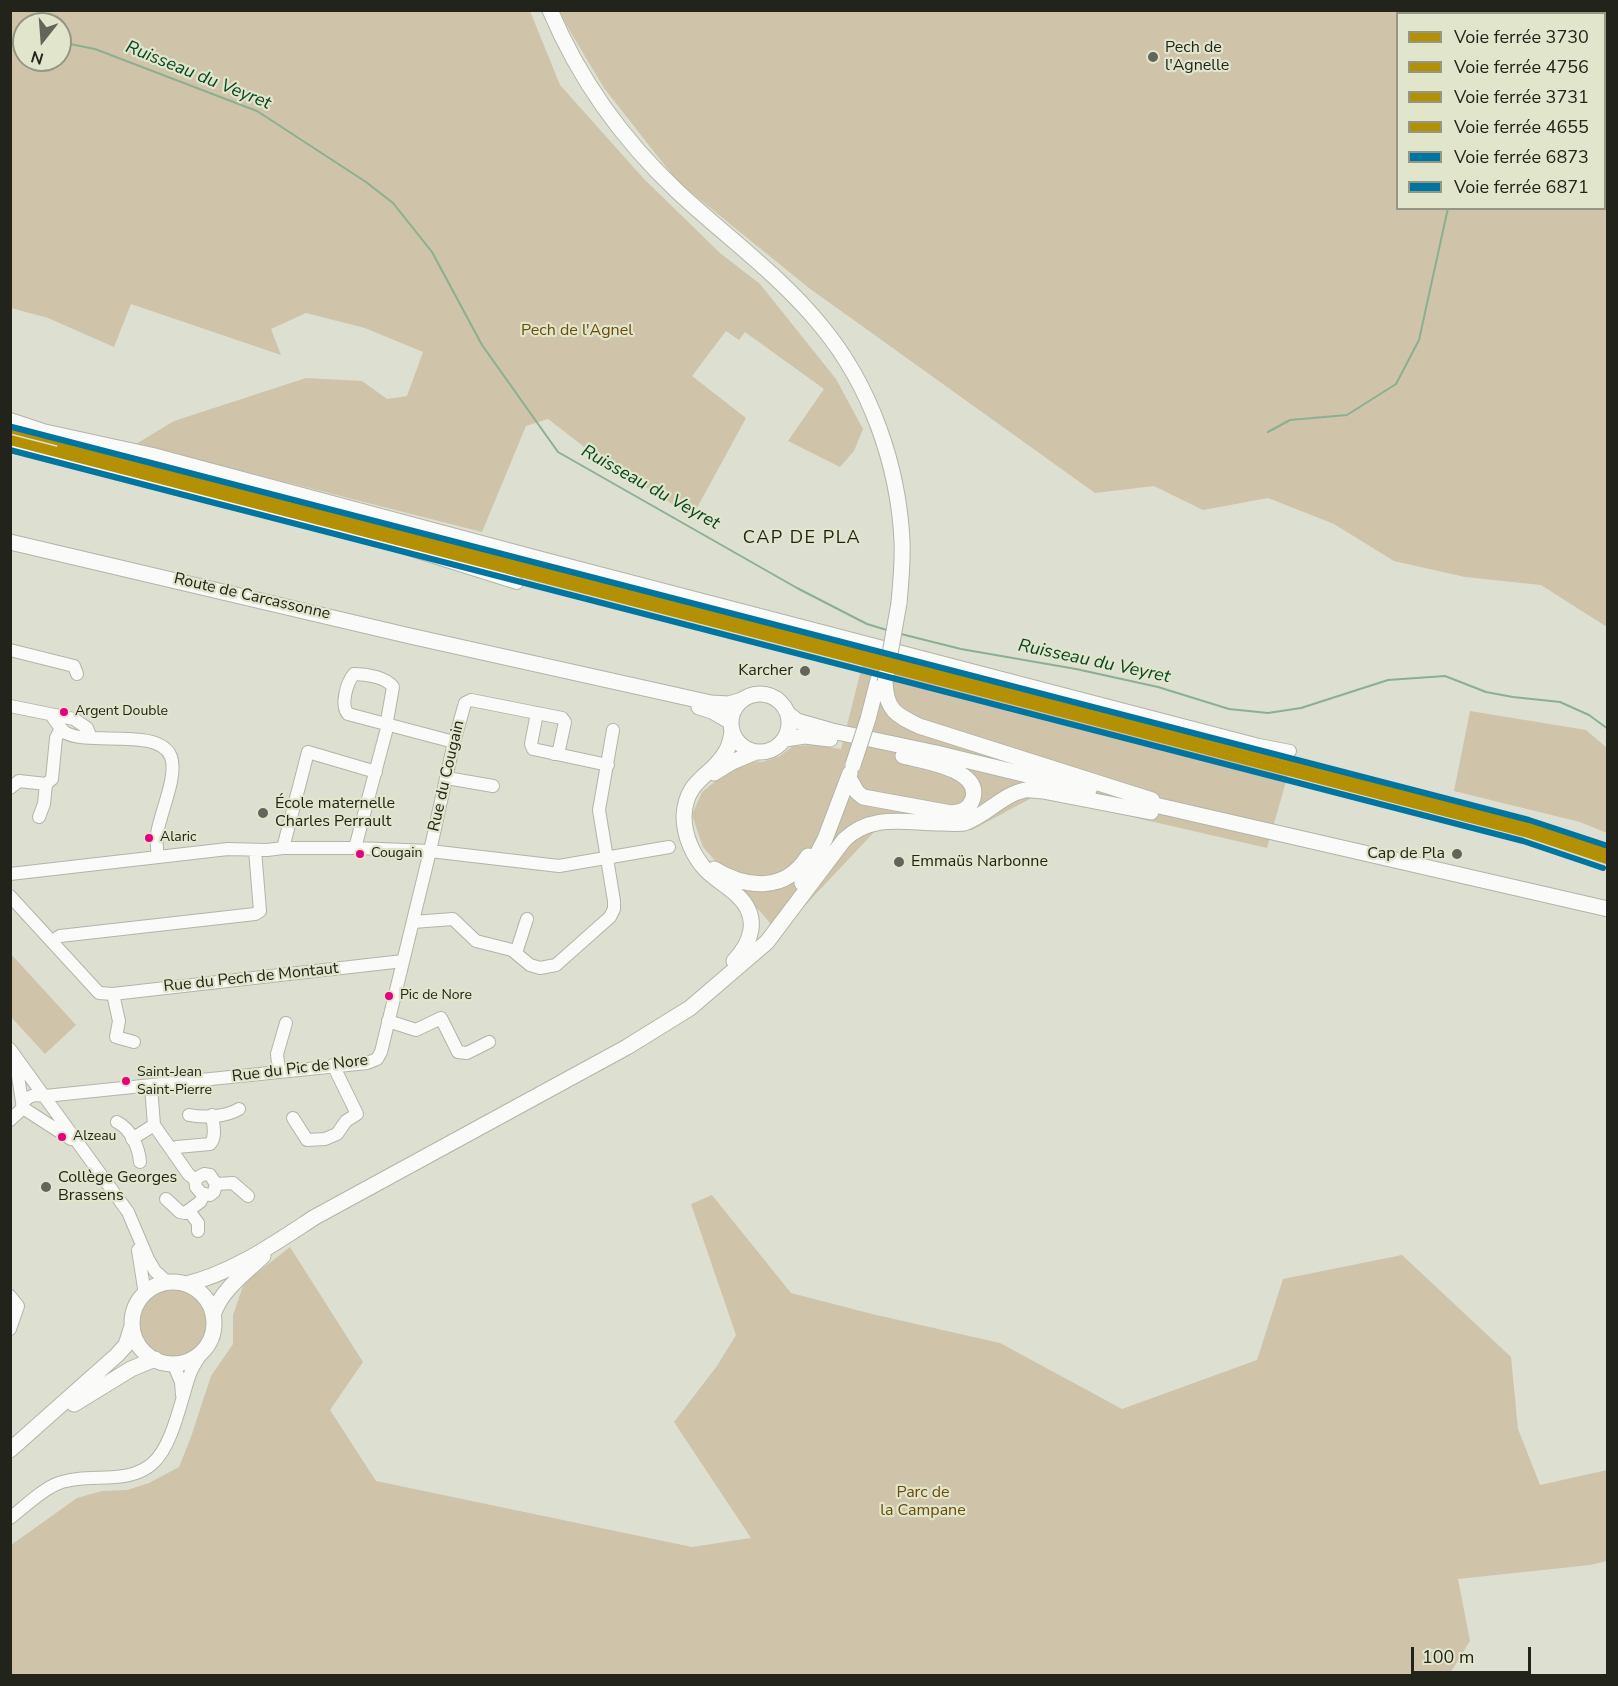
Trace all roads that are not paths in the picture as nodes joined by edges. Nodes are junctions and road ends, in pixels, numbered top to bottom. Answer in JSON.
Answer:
{"nodes":[{"id":1,"x":542,"y":10,"type":"edge"},
{"id":2,"x":550,"y":10,"type":"edge"},
{"id":3,"x":10,"y":419,"type":"edge"},
{"id":4,"x":10,"y":446,"type":"edge"},
{"id":5,"x":10,"y":542,"type":"edge"},
{"id":6,"x":517,"y":584,"type":"dead end"},
{"id":7,"x":897,"y":603,"type":"junction"},
{"id":8,"x":10,"y":650,"type":"edge"},
{"id":9,"x":493,"y":655,"type":"junction"},
{"id":10,"x":77,"y":674,"type":"dead end"},
{"id":11,"x":881,"y":681,"type":"junction"},
{"id":12,"x":742,"y":700,"type":"junction"},
{"id":13,"x":10,"y":706,"type":"edge"},
{"id":14,"x":537,"y":713,"type":"junction"},
{"id":15,"x":51,"y":714,"type":"junction"},
{"id":16,"x":788,"y":714,"type":"junction"},
{"id":17,"x":386,"y":724,"type":"junction"},
{"id":18,"x":732,"y":727,"type":"junction"},
{"id":19,"x":61,"y":728,"type":"junction"},
{"id":20,"x":613,"y":730,"type":"dead end"},
{"id":21,"x":91,"y":738,"type":"junction"},
{"id":22,"x":785,"y":739,"type":"junction"},
{"id":23,"x":454,"y":742,"type":"junction"},
{"id":24,"x":869,"y":746,"type":"junction"},
{"id":25,"x":1290,"y":751,"type":"dead end"},
{"id":26,"x":756,"y":752,"type":"junction"},
{"id":27,"x":554,"y":754,"type":"junction"},
{"id":28,"x":608,"y":765,"type":"junction"},
{"id":29,"x":376,"y":772,"type":"junction"},
{"id":30,"x":851,"y":772,"type":"junction"},
{"id":31,"x":447,"y":778,"type":"junction"},
{"id":32,"x":46,"y":784,"type":"junction"},
{"id":33,"x":493,"y":786,"type":"dead end"},
{"id":34,"x":10,"y":788,"type":"edge"},
{"id":35,"x":690,"y":796,"type":"junction"},
{"id":36,"x":1151,"y":812,"type":"junction"},
{"id":37,"x":39,"y":816,"type":"dead end"},
{"id":38,"x":1210,"y":818,"type":"junction"},
{"id":39,"x":669,"y":847,"type":"dead end"},
{"id":40,"x":283,"y":848,"type":"junction"},
{"id":41,"x":355,"y":848,"type":"junction"},
{"id":42,"x":255,"y":850,"type":"junction"},
{"id":43,"x":430,"y":851,"type":"junction"},
{"id":44,"x":694,"y":855,"type":"junction"},
{"id":45,"x":158,"y":857,"type":"junction"},
{"id":46,"x":606,"y":857,"type":"junction"},
{"id":47,"x":10,"y":874,"type":"edge"},
{"id":48,"x":10,"y":896,"type":"edge"},
{"id":49,"x":1608,"y":909,"type":"edge"},
{"id":50,"x":1608,"y":915,"type":"edge"},
{"id":51,"x":527,"y":919,"type":"dead end"},
{"id":52,"x":413,"y":922,"type":"junction"},
{"id":53,"x":52,"y":941,"type":"junction"},
{"id":54,"x":516,"y":953,"type":"junction"},
{"id":55,"x":745,"y":960,"type":"junction"},
{"id":56,"x":403,"y":961,"type":"junction"},
{"id":57,"x":113,"y":994,"type":"junction"},
{"id":58,"x":388,"y":1021,"type":"junction"},
{"id":59,"x":286,"y":1023,"type":"dead end"},
{"id":60,"x":134,"y":1042,"type":"dead end"},
{"id":61,"x":489,"y":1042,"type":"dead end"},
{"id":62,"x":627,"y":1047,"type":"junction"},
{"id":63,"x":13,"y":1051,"type":"edge"},
{"id":64,"x":333,"y":1065,"type":"junction"},
{"id":65,"x":279,"y":1071,"type":"junction"},
{"id":66,"x":151,"y":1086,"type":"junction"},
{"id":67,"x":45,"y":1096,"type":"junction"},
{"id":68,"x":25,"y":1109,"type":"junction"},
{"id":69,"x":239,"y":1109,"type":"dead end"},
{"id":70,"x":189,"y":1115,"type":"dead end"},
{"id":71,"x":212,"y":1115,"type":"junction"},
{"id":72,"x":293,"y":1118,"type":"dead end"},
{"id":73,"x":10,"y":1120,"type":"edge"},
{"id":74,"x":117,"y":1122,"type":"dead end"},
{"id":75,"x":154,"y":1125,"type":"junction"},
{"id":76,"x":132,"y":1139,"type":"junction"},
{"id":77,"x":81,"y":1147,"type":"junction"},
{"id":78,"x":172,"y":1150,"type":"junction"},
{"id":79,"x":140,"y":1162,"type":"dead end"},
{"id":80,"x":195,"y":1179,"type":"junction"},
{"id":81,"x":216,"y":1184,"type":"junction"},
{"id":82,"x":204,"y":1195,"type":"junction"},
{"id":83,"x":248,"y":1196,"type":"dead end"},
{"id":84,"x":166,"y":1199,"type":"dead end"},
{"id":85,"x":189,"y":1211,"type":"junction"},
{"id":86,"x":135,"y":1231,"type":"junction"},
{"id":87,"x":198,"y":1231,"type":"dead end"},
{"id":88,"x":281,"y":1240,"type":"junction"},
{"id":89,"x":167,"y":1282,"type":"junction"},
{"id":90,"x":186,"y":1284,"type":"junction"},
{"id":91,"x":146,"y":1292,"type":"junction"},
{"id":92,"x":10,"y":1296,"type":"edge"},
{"id":93,"x":213,"y":1315,"type":"junction"},
{"id":94,"x":132,"y":1323,"type":"junction"},
{"id":95,"x":10,"y":1329,"type":"edge"},
{"id":96,"x":204,"y":1350,"type":"junction"},
{"id":97,"x":155,"y":1359,"type":"junction"},
{"id":98,"x":173,"y":1363,"type":"junction"},
{"id":99,"x":182,"y":1402,"type":"junction"},
{"id":100,"x":29,"y":1435,"type":"junction"},
{"id":101,"x":10,"y":1450,"type":"edge"},
{"id":102,"x":10,"y":1518,"type":"edge"}],
"edges":[{"from":1,"to":7,"type":"main road"},
{"from":2,"to":7,"type":"main road"},
{"from":3,"to":25,"type":"street"},
{"from":4,"to":6,"type":"street"},
{"from":5,"to":9,"type":"main road","name":"Route de Carcassonne"},
{"from":7,"to":11,"type":"main road","bridge":true},
{"from":8,"to":10,"type":"street"},
{"from":9,"to":12,"type":"main road","name":"Route de Carcassonne"},
{"from":9,"to":18,"type":"main road","name":"Route de Carcassonne"},
{"from":11,"to":30,"type":"main road","bridge":true},
{"from":11,"to":38,"type":"main road"},
{"from":12,"to":16,"type":"main road"},
{"from":12,"to":18,"type":"main road"},
{"from":13,"to":15,"type":"street"},
{"from":14,"to":23,"type":"street","name":"Rue du Cougain"},
{"from":14,"to":27,"type":"street"},
{"from":14,"to":27,"type":"street","name":"Rue du Cougain"},
{"from":15,"to":19,"type":"street"},
{"from":15,"to":21,"type":"street"},
{"from":16,"to":22,"type":"main road"},
{"from":16,"to":38,"type":"main road"},
{"from":17,"to":17,"type":"street"},
{"from":17,"to":23,"type":"street"},
{"from":17,"to":29,"type":"street"},
{"from":18,"to":26,"type":"main road"},
{"from":18,"to":35,"type":"main road"},
{"from":19,"to":21,"type":"street"},
{"from":19,"to":32,"type":"street"},
{"from":20,"to":28,"type":"street"},
{"from":21,"to":45,"type":"street"},
{"from":22,"to":24,"type":"main road"},
{"from":22,"to":26,"type":"main road"},
{"from":23,"to":31,"type":"street","name":"Rue du Cougain"},
{"from":24,"to":30,"type":"main road"},
{"from":24,"to":36,"type":"main road"},
{"from":26,"to":35,"type":"main road"},
{"from":27,"to":28,"type":"street"},
{"from":28,"to":46,"type":"street"},
{"from":29,"to":40,"type":"street"},
{"from":29,"to":41,"type":"street"},
{"from":30,"to":44,"type":"main road"},
{"from":30,"to":55,"type":"main road"},
{"from":31,"to":33,"type":"street"},
{"from":31,"to":43,"type":"street","name":"Rue du Cougain"},
{"from":32,"to":34,"type":"street"},
{"from":32,"to":37,"type":"street"},
{"from":35,"to":44,"type":"main road"},
{"from":36,"to":50,"type":"main road"},
{"from":36,"to":55,"type":"main road"},
{"from":38,"to":49,"type":"main road"},
{"from":39,"to":46,"type":"street"},
{"from":40,"to":41,"type":"street"},
{"from":40,"to":42,"type":"street"},
{"from":41,"to":43,"type":"street"},
{"from":42,"to":45,"type":"street"},
{"from":42,"to":53,"type":"street"},
{"from":43,"to":46,"type":"street"},
{"from":43,"to":52,"type":"street","name":"Rue du Pic de Nore"},
{"from":44,"to":62,"type":"main road"},
{"from":45,"to":47,"type":"street"},
{"from":46,"to":54,"type":"street"},
{"from":48,"to":53,"type":"street"},
{"from":51,"to":54,"type":"street"},
{"from":52,"to":54,"type":"street"},
{"from":52,"to":56,"type":"street","name":"Rue du Pic de Nore"},
{"from":53,"to":57,"type":"street","name":"Rue du Pech de Montaut"},
{"from":55,"to":62,"type":"main road"},
{"from":56,"to":57,"type":"street","name":"Rue du Pech de Montaut"},
{"from":56,"to":58,"type":"street","name":"Rue du Pic de Nore"},
{"from":57,"to":60,"type":"street"},
{"from":58,"to":61,"type":"street"},
{"from":58,"to":64,"type":"street","name":"Rue du Pic de Nore"},
{"from":59,"to":65,"type":"street"},
{"from":62,"to":88,"type":"main road"},
{"from":63,"to":67,"type":"street"},
{"from":63,"to":68,"type":"street"},
{"from":64,"to":65,"type":"street","name":"Rue du Pic de Nore"},
{"from":64,"to":72,"type":"street"},
{"from":65,"to":66,"type":"street","name":"Rue du Pic de Nore"},
{"from":66,"to":67,"type":"street","name":"Rue du Pic de Nore"},
{"from":66,"to":75,"type":"street"},
{"from":67,"to":68,"type":"street","name":"Rue du Pic de Nore"},
{"from":67,"to":77,"type":"street"},
{"from":68,"to":73,"type":"street"},
{"from":68,"to":77,"type":"street"},
{"from":69,"to":71,"type":"street"},
{"from":70,"to":71,"type":"street"},
{"from":71,"to":78,"type":"street"},
{"from":74,"to":76,"type":"street"},
{"from":75,"to":76,"type":"street"},
{"from":75,"to":78,"type":"street"},
{"from":76,"to":79,"type":"street"},
{"from":77,"to":86,"type":"street"},
{"from":78,"to":80,"type":"street"},
{"from":80,"to":81,"type":"street"},
{"from":80,"to":82,"type":"street"},
{"from":81,"to":82,"type":"street"},
{"from":81,"to":83,"type":"street"},
{"from":82,"to":85,"type":"street"},
{"from":84,"to":85,"type":"street"},
{"from":85,"to":87,"type":"street"},
{"from":86,"to":89,"type":"street"},
{"from":86,"to":91,"type":"street"},
{"from":88,"to":90,"type":"main road"},
{"from":88,"to":93,"type":"main road"},
{"from":89,"to":90,"type":"main road"},
{"from":89,"to":91,"type":"main road"},
{"from":90,"to":93,"type":"main road"},
{"from":91,"to":94,"type":"main road"},
{"from":92,"to":95,"type":"street"},
{"from":93,"to":96,"type":"main road"},
{"from":94,"to":97,"type":"main road"},
{"from":94,"to":100,"type":"main road"},
{"from":96,"to":98,"type":"main road"},
{"from":96,"to":99,"type":"street"},
{"from":97,"to":98,"type":"main road"},
{"from":97,"to":100,"type":"main road"},
{"from":98,"to":99,"type":"street"},
{"from":99,"to":102,"type":"street"},
{"from":100,"to":101,"type":"main road"}]}
